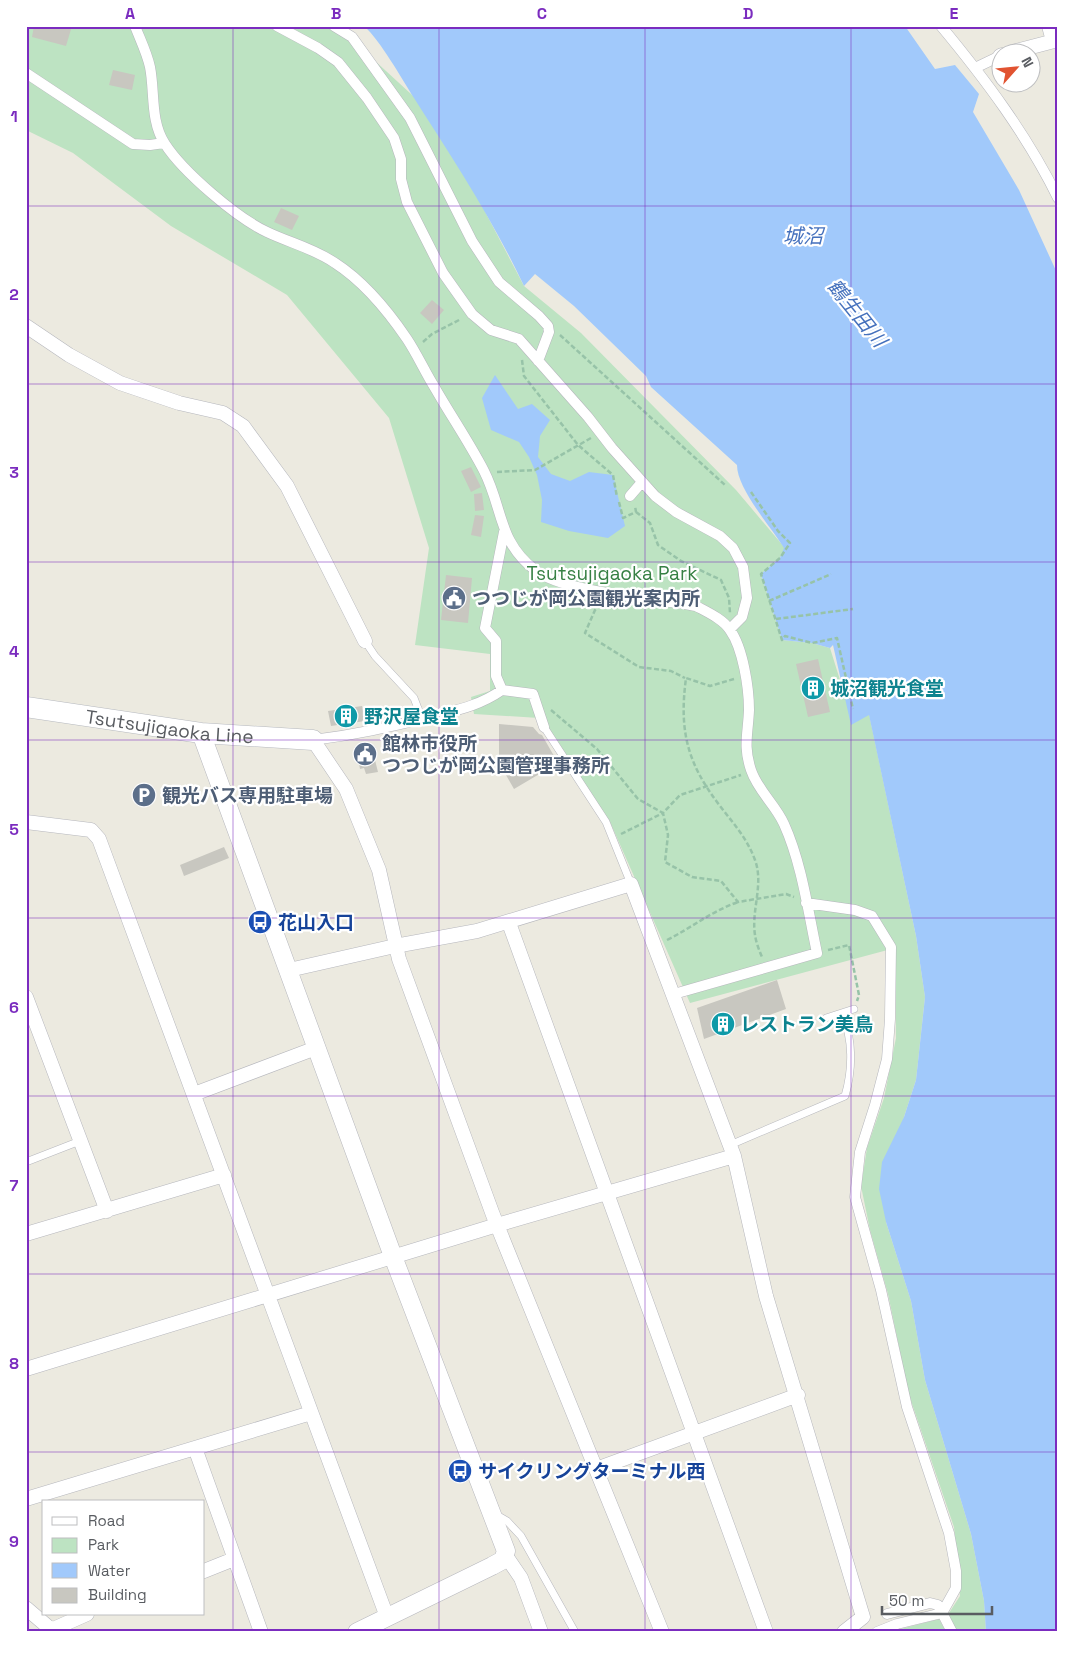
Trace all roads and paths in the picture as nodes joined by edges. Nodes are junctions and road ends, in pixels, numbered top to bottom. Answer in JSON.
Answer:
{"nodes":[{"id":1,"x":135,"y":26,"type":"edge"},
{"id":2,"x":277,"y":26,"type":"edge"},
{"id":3,"x":334,"y":26,"type":"edge"},
{"id":4,"x":941,"y":26,"type":"edge"},
{"id":5,"x":1049,"y":26,"type":"edge"},
{"id":6,"x":1056,"y":40,"type":"edge"},
{"id":7,"x":1042,"y":44,"type":"edge"},
{"id":8,"x":992,"y":61,"type":"edge"},
{"id":9,"x":976,"y":68,"type":"junction"},
{"id":10,"x":26,"y":73,"type":"edge"},
{"id":11,"x":164,"y":143,"type":"junction"},
{"id":12,"x":1058,"y":198,"type":"edge"},
{"id":13,"x":472,"y":314,"type":"junction"},
{"id":14,"x":26,"y":326,"type":"edge"},
{"id":15,"x":549,"y":332,"type":"junction"},
{"id":16,"x":519,"y":339,"type":"junction"},
{"id":17,"x":414,"y":351,"type":"junction"},
{"id":18,"x":538,"y":361,"type":"junction"},
{"id":19,"x":601,"y":433,"type":"junction"},
{"id":20,"x":578,"y":445,"type":"junction"},
{"id":21,"x":485,"y":473,"type":"junction"},
{"id":22,"x":642,"y":482,"type":"junction"},
{"id":23,"x":725,"y":485,"type":"dead end"},
{"id":24,"x":751,"y":492,"type":"dead end"},
{"id":25,"x":617,"y":493,"type":"junction"},
{"id":26,"x":630,"y":496,"type":"junction"},
{"id":27,"x":636,"y":512,"type":"junction"},
{"id":28,"x":504,"y":532,"type":"junction"},
{"id":29,"x":831,"y":574,"type":"dead end"},
{"id":30,"x":612,"y":592,"type":"junction"},
{"id":31,"x":769,"y":601,"type":"junction"},
{"id":32,"x":853,"y":609,"type":"dead end"},
{"id":33,"x":775,"y":619,"type":"junction"},
{"id":34,"x":730,"y":629,"type":"junction"},
{"id":35,"x":365,"y":641,"type":"joint"},
{"id":36,"x":745,"y":671,"type":"junction"},
{"id":37,"x":686,"y":678,"type":"junction"},
{"id":38,"x":502,"y":690,"type":"junction"},
{"id":39,"x":533,"y":694,"type":"junction"},
{"id":40,"x":26,"y":707,"type":"edge"},
{"id":41,"x":853,"y":709,"type":"dead end"},
{"id":42,"x":422,"y":719,"type":"junction"},
{"id":43,"x":544,"y":727,"type":"joint"},
{"id":44,"x":201,"y":733,"type":"junction"},
{"id":45,"x":313,"y":740,"type":"junction"},
{"id":46,"x":752,"y":772,"type":"junction"},
{"id":47,"x":706,"y":787,"type":"junction"},
{"id":48,"x":663,"y":813,"type":"junction"},
{"id":49,"x":26,"y":822,"type":"edge"},
{"id":50,"x":613,"y":839,"type":"junction"},
{"id":51,"x":631,"y":884,"type":"junction"},
{"id":52,"x":758,"y":896,"type":"junction"},
{"id":53,"x":738,"y":902,"type":"junction"},
{"id":54,"x":806,"y":903,"type":"junction"},
{"id":55,"x":509,"y":923,"type":"junction"},
{"id":56,"x":395,"y":946,"type":"junction"},
{"id":57,"x":655,"y":946,"type":"junction"},
{"id":58,"x":816,"y":953,"type":"junction"},
{"id":59,"x":765,"y":968,"type":"junction"},
{"id":60,"x":289,"y":970,"type":"junction"},
{"id":61,"x":674,"y":994,"type":"junction"},
{"id":62,"x":26,"y":997,"type":"edge"},
{"id":63,"x":854,"y":1009,"type":"joint"},
{"id":64,"x":842,"y":1013,"type":"junction"},
{"id":65,"x":826,"y":1018,"type":"dead end"},
{"id":66,"x":316,"y":1048,"type":"junction"},
{"id":67,"x":194,"y":1094,"type":"junction"},
{"id":68,"x":80,"y":1141,"type":"junction"},
{"id":69,"x":732,"y":1151,"type":"junction"},
{"id":70,"x":26,"y":1162,"type":"edge"},
{"id":71,"x":224,"y":1175,"type":"junction"},
{"id":72,"x":608,"y":1193,"type":"junction"},
{"id":73,"x":106,"y":1211,"type":"junction"},
{"id":74,"x":497,"y":1226,"type":"junction"},
{"id":75,"x":26,"y":1234,"type":"edge"},
{"id":76,"x":394,"y":1259,"type":"junction"},
{"id":77,"x":268,"y":1296,"type":"junction"},
{"id":78,"x":26,"y":1369,"type":"edge"},
{"id":79,"x":798,"y":1395,"type":"junction"},
{"id":80,"x":311,"y":1413,"type":"junction"},
{"id":81,"x":695,"y":1433,"type":"junction"},
{"id":82,"x":194,"y":1448,"type":"junction"},
{"id":83,"x":596,"y":1469,"type":"junction"},
{"id":84,"x":26,"y":1499,"type":"edge"},
{"id":85,"x":490,"y":1511,"type":"junction"},
{"id":86,"x":506,"y":1556,"type":"junction"},
{"id":87,"x":234,"y":1559,"type":"junction"},
{"id":88,"x":205,"y":1571,"type":"edge"},
{"id":89,"x":26,"y":1608,"type":"edge"},
{"id":90,"x":942,"y":1613,"type":"junction"},
{"id":91,"x":887,"y":1614,"type":"dead end"},
{"id":92,"x":83,"y":1616,"type":"edge"},
{"id":93,"x":387,"y":1617,"type":"junction"},
{"id":94,"x":53,"y":1631,"type":"edge"},
{"id":95,"x":261,"y":1632,"type":"edge"},
{"id":96,"x":356,"y":1632,"type":"edge"},
{"id":97,"x":541,"y":1632,"type":"edge"},
{"id":98,"x":575,"y":1632,"type":"edge"},
{"id":99,"x":662,"y":1632,"type":"edge"},
{"id":100,"x":766,"y":1632,"type":"edge"},
{"id":101,"x":844,"y":1632,"type":"edge"},
{"id":102,"x":877,"y":1632,"type":"edge"},
{"id":103,"x":952,"y":1632,"type":"edge"}],
"edges":[{"from":1,"to":11,"type":"street"},
{"from":2,"to":13,"type":"street"},
{"from":3,"to":15,"type":"street"},
{"from":4,"to":9,"type":"street"},
{"from":5,"to":6,"type":"street"},
{"from":6,"to":7,"type":"street"},
{"from":8,"to":9,"type":"street"},
{"from":9,"to":12,"type":"street"},
{"from":10,"to":11,"type":"street"},
{"from":11,"to":17,"type":"street"},
{"from":13,"to":16,"type":"street"},
{"from":13,"to":17,"type":"path"},
{"from":14,"to":35,"type":"street"},
{"from":15,"to":18,"type":"street"},
{"from":15,"to":23,"type":"path"},
{"from":16,"to":18,"type":"street"},
{"from":16,"to":20,"type":"path"},
{"from":17,"to":21,"type":"street"},
{"from":18,"to":19,"type":"street"},
{"from":19,"to":20,"type":"path"},
{"from":19,"to":22,"type":"street"},
{"from":20,"to":21,"type":"path"},
{"from":20,"to":25,"type":"path"},
{"from":21,"to":28,"type":"street"},
{"from":22,"to":26,"type":"street"},
{"from":22,"to":34,"type":"street"},
{"from":24,"to":31,"type":"path"},
{"from":25,"to":26,"type":"path"},
{"from":25,"to":27,"type":"path"},
{"from":26,"to":27,"type":"path"},
{"from":27,"to":34,"type":"path"},
{"from":28,"to":30,"type":"street"},
{"from":28,"to":38,"type":"street"},
{"from":29,"to":31,"type":"path"},
{"from":30,"to":34,"type":"street"},
{"from":30,"to":37,"type":"path"},
{"from":31,"to":33,"type":"path"},
{"from":32,"to":33,"type":"path"},
{"from":33,"to":41,"type":"path"},
{"from":34,"to":36,"type":"street"},
{"from":35,"to":42,"type":"lane"},
{"from":36,"to":37,"type":"path"},
{"from":36,"to":46,"type":"street"},
{"from":37,"to":47,"type":"path"},
{"from":38,"to":39,"type":"street"},
{"from":38,"to":42,"type":"street"},
{"from":39,"to":43,"type":"street"},
{"from":39,"to":48,"type":"path"},
{"from":40,"to":44,"type":"main road","name":"Tsutsujigaoka Line"},
{"from":42,"to":45,"type":"street"},
{"from":43,"to":50,"type":"lane"},
{"from":44,"to":45,"type":"main road","name":"Tsutsujigaoka Line"},
{"from":44,"to":60,"type":"street"},
{"from":45,"to":56,"type":"street"},
{"from":46,"to":47,"type":"path"},
{"from":46,"to":54,"type":"street"},
{"from":47,"to":48,"type":"path"},
{"from":47,"to":52,"type":"path"},
{"from":48,"to":50,"type":"path"},
{"from":48,"to":53,"type":"path"},
{"from":49,"to":67,"type":"street"},
{"from":50,"to":51,"type":"lane"},
{"from":51,"to":55,"type":"street"},
{"from":51,"to":57,"type":"street"},
{"from":52,"to":53,"type":"path"},
{"from":52,"to":54,"type":"path"},
{"from":52,"to":59,"type":"path"},
{"from":53,"to":57,"type":"path"},
{"from":54,"to":58,"type":"street"},
{"from":54,"to":90,"type":"street"},
{"from":55,"to":56,"type":"street"},
{"from":55,"to":72,"type":"street"},
{"from":56,"to":60,"type":"street"},
{"from":56,"to":74,"type":"street"},
{"from":57,"to":61,"type":"street"},
{"from":58,"to":59,"type":"street"},
{"from":58,"to":63,"type":"path"},
{"from":59,"to":61,"type":"street"},
{"from":60,"to":66,"type":"street"},
{"from":61,"to":69,"type":"street"},
{"from":62,"to":68,"type":"street"},
{"from":63,"to":64,"type":"lane"},
{"from":64,"to":65,"type":"lane"},
{"from":64,"to":69,"type":"lane"},
{"from":66,"to":67,"type":"street"},
{"from":66,"to":76,"type":"street"},
{"from":67,"to":71,"type":"street"},
{"from":68,"to":70,"type":"lane"},
{"from":68,"to":73,"type":"street"},
{"from":69,"to":72,"type":"street"},
{"from":69,"to":79,"type":"street"},
{"from":71,"to":73,"type":"street"},
{"from":71,"to":77,"type":"street"},
{"from":72,"to":74,"type":"street"},
{"from":72,"to":81,"type":"street"},
{"from":73,"to":75,"type":"street"},
{"from":74,"to":76,"type":"street"},
{"from":74,"to":83,"type":"street"},
{"from":76,"to":77,"type":"street"},
{"from":76,"to":85,"type":"street"},
{"from":77,"to":78,"type":"street"},
{"from":77,"to":80,"type":"street"},
{"from":79,"to":81,"type":"street"},
{"from":79,"to":101,"type":"street"},
{"from":80,"to":82,"type":"street"},
{"from":80,"to":93,"type":"street"},
{"from":81,"to":83,"type":"street"},
{"from":81,"to":100,"type":"street"},
{"from":82,"to":84,"type":"street"},
{"from":82,"to":87,"type":"street"},
{"from":83,"to":99,"type":"street"},
{"from":85,"to":86,"type":"street"},
{"from":85,"to":98,"type":"lane"},
{"from":86,"to":93,"type":"street"},
{"from":86,"to":97,"type":"street"},
{"from":87,"to":88,"type":"street"},
{"from":87,"to":95,"type":"street"},
{"from":89,"to":94,"type":"street"},
{"from":90,"to":91,"type":"street"},
{"from":90,"to":102,"type":"street"},
{"from":90,"to":103,"type":"street"},
{"from":92,"to":94,"type":"street"},
{"from":93,"to":96,"type":"street"}]}
